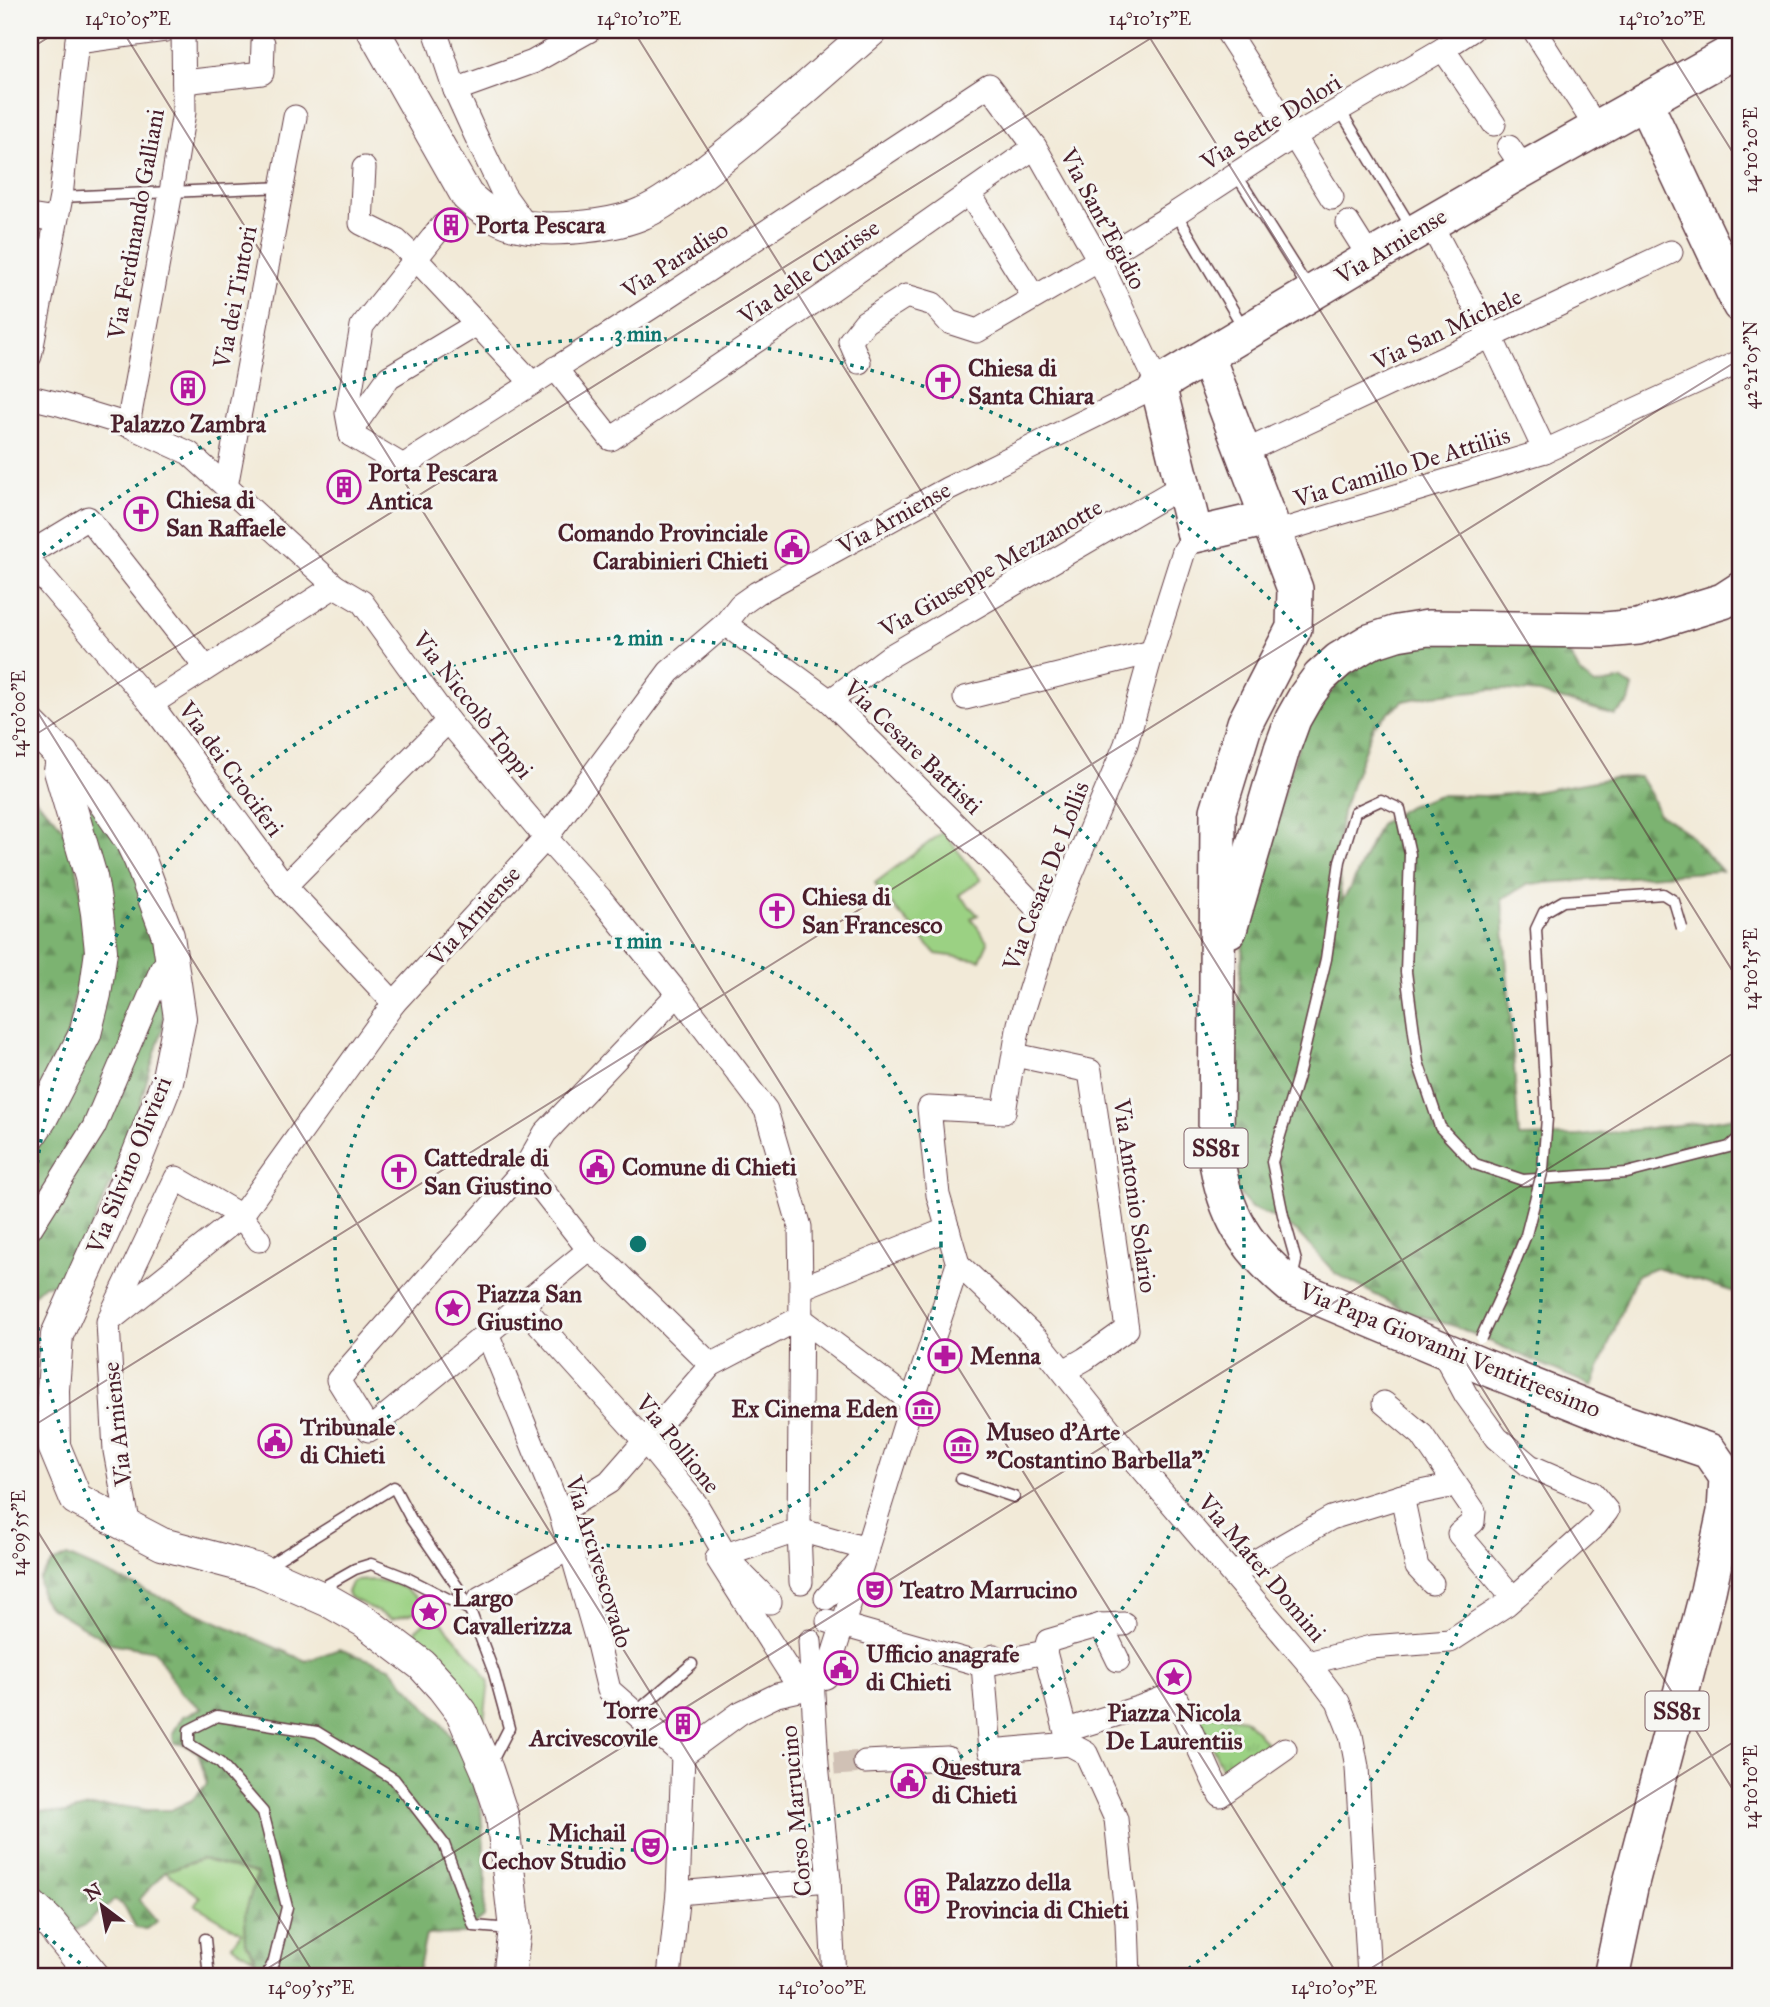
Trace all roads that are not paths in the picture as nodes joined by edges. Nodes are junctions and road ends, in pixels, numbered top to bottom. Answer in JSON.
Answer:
{"nodes":[{"id":1,"x":165,"y":30,"type":"edge"},
{"id":2,"x":183,"y":30,"type":"edge"},
{"id":3,"x":373,"y":30,"type":"edge"},
{"id":4,"x":435,"y":30,"type":"edge"},
{"id":5,"x":590,"y":30,"type":"edge"},
{"id":6,"x":872,"y":30,"type":"edge"},
{"id":7,"x":1226,"y":30,"type":"edge"},
{"id":8,"x":1472,"y":30,"type":"edge"},
{"id":9,"x":1534,"y":30,"type":"edge"},
{"id":10,"x":77,"y":36,"type":"edge"},
{"id":11,"x":262,"y":43,"type":"dead end"},
{"id":12,"x":1740,"y":48,"type":"edge"},
{"id":13,"x":1443,"y":49,"type":"junction"},
{"id":14,"x":184,"y":82,"type":"junction"},
{"id":15,"x":989,"y":85,"type":"joint"},
{"id":16,"x":455,"y":90,"type":"junction"},
{"id":17,"x":1644,"y":101,"type":"junction"},
{"id":18,"x":1340,"y":110,"type":"junction"},
{"id":19,"x":295,"y":117,"type":"dead end"},
{"id":20,"x":1494,"y":124,"type":"dead end"},
{"id":21,"x":1596,"y":127,"type":"junction"},
{"id":22,"x":1294,"y":136,"type":"junction"},
{"id":23,"x":1035,"y":147,"type":"junction"},
{"id":24,"x":364,"y":168,"type":"dead end"},
{"id":25,"x":1236,"y":174,"type":"junction"},
{"id":26,"x":283,"y":187,"type":"junction"},
{"id":27,"x":171,"y":192,"type":"junction"},
{"id":28,"x":969,"y":193,"type":"junction"},
{"id":29,"x":467,"y":196,"type":"junction"},
{"id":30,"x":61,"y":197,"type":"junction"},
{"id":31,"x":1332,"y":198,"type":"dead end"},
{"id":32,"x":1176,"y":214,"type":"junction"},
{"id":33,"x":30,"y":216,"type":"edge"},
{"id":34,"x":56,"y":220,"type":"junction"},
{"id":35,"x":1348,"y":223,"type":"dead end"},
{"id":36,"x":527,"y":227,"type":"junction"},
{"id":37,"x":1422,"y":228,"type":"junction"},
{"id":38,"x":1671,"y":252,"type":"dead end"},
{"id":39,"x":416,"y":258,"type":"junction"},
{"id":40,"x":1370,"y":258,"type":"junction"},
{"id":41,"x":1099,"y":260,"type":"junction"},
{"id":42,"x":1312,"y":294,"type":"junction"},
{"id":43,"x":1034,"y":297,"type":"junction"},
{"id":44,"x":1740,"y":305,"type":"edge"},
{"id":45,"x":477,"y":324,"type":"junction"},
{"id":46,"x":1246,"y":332,"type":"junction"},
{"id":47,"x":1490,"y":337,"type":"junction"},
{"id":48,"x":30,"y":356,"type":"edge"},
{"id":49,"x":1207,"y":357,"type":"junction"},
{"id":50,"x":859,"y":362,"type":"dead end"},
{"id":51,"x":1735,"y":364,"type":"dead end"},
{"id":52,"x":555,"y":369,"type":"junction"},
{"id":53,"x":531,"y":383,"type":"junction"},
{"id":54,"x":1158,"y":385,"type":"junction"},
{"id":55,"x":30,"y":397,"type":"edge"},
{"id":56,"x":128,"y":425,"type":"junction"},
{"id":57,"x":352,"y":435,"type":"junction"},
{"id":58,"x":1545,"y":451,"type":"junction"},
{"id":59,"x":1244,"y":452,"type":"junction"},
{"id":60,"x":1182,"y":486,"type":"junction"},
{"id":61,"x":226,"y":487,"type":"junction"},
{"id":62,"x":1271,"y":525,"type":"junction"},
{"id":63,"x":1195,"y":535,"type":"junction"},
{"id":64,"x":30,"y":553,"type":"edge"},
{"id":65,"x":30,"y":562,"type":"edge"},
{"id":66,"x":335,"y":586,"type":"junction"},
{"id":67,"x":1740,"y":590,"type":"edge"},
{"id":68,"x":725,"y":624,"type":"junction"},
{"id":69,"x":1152,"y":652,"type":"junction"},
{"id":70,"x":206,"y":668,"type":"junction"},
{"id":71,"x":965,"y":698,"type":"dead end"},
{"id":72,"x":830,"y":701,"type":"junction"},
{"id":73,"x":151,"y":704,"type":"junction"},
{"id":74,"x":448,"y":720,"type":"junction"},
{"id":75,"x":30,"y":724,"type":"edge"},
{"id":76,"x":63,"y":755,"type":"junction"},
{"id":77,"x":545,"y":838,"type":"junction"},
{"id":78,"x":285,"y":886,"type":"junction"},
{"id":79,"x":1051,"y":923,"type":"junction"},
{"id":80,"x":1682,"y":928,"type":"dead end"},
{"id":81,"x":172,"y":960,"type":"junction"},
{"id":82,"x":1216,"y":985,"type":"junction"},
{"id":83,"x":678,"y":994,"type":"junction"},
{"id":84,"x":394,"y":1003,"type":"junction"},
{"id":85,"x":1015,"y":1055,"type":"junction"},
{"id":86,"x":30,"y":1135,"type":"edge"},
{"id":87,"x":1740,"y":1137,"type":"edge"},
{"id":88,"x":525,"y":1168,"type":"junction"},
{"id":89,"x":241,"y":1216,"type":"junction"},
{"id":90,"x":30,"y":1229,"type":"edge"},
{"id":91,"x":948,"y":1229,"type":"junction"},
{"id":92,"x":259,"y":1240,"type":"dead end"},
{"id":93,"x":589,"y":1250,"type":"junction"},
{"id":94,"x":958,"y":1264,"type":"junction"},
{"id":95,"x":1291,"y":1286,"type":"junction"},
{"id":96,"x":801,"y":1288,"type":"junction"},
{"id":97,"x":522,"y":1304,"type":"junction"},
{"id":98,"x":800,"y":1318,"type":"junction"},
{"id":99,"x":108,"y":1322,"type":"junction"},
{"id":100,"x":487,"y":1333,"type":"junction"},
{"id":101,"x":1463,"y":1349,"type":"junction"},
{"id":102,"x":711,"y":1365,"type":"junction"},
{"id":103,"x":1064,"y":1371,"type":"junction"},
{"id":104,"x":912,"y":1402,"type":"junction"},
{"id":105,"x":1384,"y":1403,"type":"dead end"},
{"id":106,"x":645,"y":1441,"type":"junction"},
{"id":107,"x":961,"y":1479,"type":"dead end"},
{"id":108,"x":1455,"y":1485,"type":"junction"},
{"id":109,"x":1402,"y":1496,"type":"junction"},
{"id":110,"x":1014,"y":1497,"type":"dead end"},
{"id":111,"x":560,"y":1512,"type":"junction"},
{"id":112,"x":129,"y":1527,"type":"junction"},
{"id":113,"x":799,"y":1530,"type":"junction"},
{"id":114,"x":570,"y":1548,"type":"junction"},
{"id":115,"x":867,"y":1549,"type":"junction"},
{"id":116,"x":726,"y":1555,"type":"junction"},
{"id":117,"x":259,"y":1570,"type":"junction"},
{"id":118,"x":1233,"y":1574,"type":"junction"},
{"id":119,"x":801,"y":1582,"type":"junction"},
{"id":120,"x":1432,"y":1583,"type":"dead end"},
{"id":121,"x":313,"y":1593,"type":"junction"},
{"id":122,"x":826,"y":1598,"type":"junction"},
{"id":123,"x":1513,"y":1598,"type":"junction"},
{"id":124,"x":770,"y":1602,"type":"junction"},
{"id":125,"x":475,"y":1604,"type":"junction"},
{"id":126,"x":835,"y":1623,"type":"junction"},
{"id":127,"x":1124,"y":1624,"type":"dead end"},
{"id":128,"x":1101,"y":1625,"type":"junction"},
{"id":129,"x":1058,"y":1640,"type":"junction"},
{"id":130,"x":810,"y":1641,"type":"junction"},
{"id":131,"x":1118,"y":1660,"type":"dead end"},
{"id":132,"x":1308,"y":1663,"type":"junction"},
{"id":133,"x":692,"y":1664,"type":"dead end"},
{"id":134,"x":983,"y":1665,"type":"junction"},
{"id":135,"x":812,"y":1684,"type":"junction"},
{"id":136,"x":635,"y":1713,"type":"junction"},
{"id":137,"x":1068,"y":1737,"type":"junction"},
{"id":138,"x":1285,"y":1749,"type":"dead end"},
{"id":139,"x":683,"y":1755,"type":"junction"},
{"id":140,"x":947,"y":1758,"type":"dead end"},
{"id":141,"x":865,"y":1762,"type":"tunnel mouth"},
{"id":142,"x":487,"y":1770,"type":"junction"},
{"id":143,"x":829,"y":1880,"type":"junction"},
{"id":144,"x":678,"y":1893,"type":"junction"},
{"id":145,"x":36,"y":1920,"type":"edge"},
{"id":146,"x":515,"y":1929,"type":"junction"},
{"id":147,"x":205,"y":1939,"type":"dead end"},
{"id":148,"x":1129,"y":1975,"type":"edge"},
{"id":149,"x":94,"y":1977,"type":"edge"},
{"id":150,"x":209,"y":1977,"type":"edge"},
{"id":151,"x":266,"y":1977,"type":"edge"},
{"id":152,"x":509,"y":1977,"type":"edge"},
{"id":153,"x":669,"y":1977,"type":"edge"},
{"id":154,"x":834,"y":1977,"type":"edge"},
{"id":155,"x":1369,"y":1977,"type":"edge"},
{"id":156,"x":1611,"y":1977,"type":"edge"}],
"edges":[{"from":1,"to":10,"type":"street"},
{"from":2,"to":14,"type":"street","name":"Via Ferdinando Galliani"},
{"from":3,"to":29,"type":"street"},
{"from":4,"to":16,"type":"street"},
{"from":5,"to":16,"type":"street"},
{"from":6,"to":36,"type":"street"},
{"from":7,"to":22,"type":"street"},
{"from":8,"to":13,"type":"street","name":"Via Sette Dolori"},
{"from":9,"to":21,"type":"street"},
{"from":10,"to":30,"type":"street"},
{"from":11,"to":14,"type":"street"},
{"from":12,"to":17,"type":"main road","name":"Via Arniense"},
{"from":13,"to":18,"type":"street","name":"Via Sette Dolori"},
{"from":13,"to":20,"type":"street"},
{"from":14,"to":27,"type":"street","name":"Via Ferdinando Galliani"},
{"from":15,"to":23,"type":"street","name":"Via Sant'Egidio"},
{"from":15,"to":52,"type":"street","name":"Via Paradiso"},
{"from":16,"to":36,"type":"street"},
{"from":17,"to":21,"type":"main road","name":"Via Arniense"},
{"from":17,"to":44,"type":"main road"},
{"from":18,"to":22,"type":"street","name":"Via Sette Dolori"},
{"from":18,"to":37,"type":"lane"},
{"from":19,"to":26,"type":"street","name":"Via dei Tintori"},
{"from":21,"to":37,"type":"main road","name":"Via Arniense"},
{"from":22,"to":25,"type":"street","name":"Via Sette Dolori"},
{"from":22,"to":31,"type":"street"},
{"from":23,"to":28,"type":"street","name":"Via delle Clarisse"},
{"from":23,"to":41,"type":"street","name":"Via Sant'Egidio"},
{"from":24,"to":39,"type":"street"},
{"from":25,"to":32,"type":"street","name":"Via Sette Dolori"},
{"from":25,"to":42,"type":"lane"},
{"from":26,"to":27,"type":"lane"},
{"from":26,"to":61,"type":"street","name":"Via dei Tintori"},
{"from":27,"to":30,"type":"lane"},
{"from":27,"to":56,"type":"street","name":"Via Ferdinando Galliani"},
{"from":28,"to":43,"type":"street"},
{"from":28,"to":52,"type":"street","name":"Via delle Clarisse"},
{"from":29,"to":36,"type":"street"},
{"from":29,"to":39,"type":"street"},
{"from":30,"to":34,"type":"street"},
{"from":32,"to":41,"type":"street","name":"Via Sette Dolori"},
{"from":32,"to":46,"type":"lane"},
{"from":33,"to":34,"type":"street"},
{"from":34,"to":48,"type":"street"},
{"from":35,"to":40,"type":"street"},
{"from":37,"to":40,"type":"main road","name":"Via Arniense"},
{"from":37,"to":47,"type":"street"},
{"from":38,"to":47,"type":"street","name":"Via San Michele"},
{"from":39,"to":45,"type":"street"},
{"from":39,"to":57,"type":"street"},
{"from":40,"to":42,"type":"main road","name":"Via Arniense"},
{"from":41,"to":43,"type":"street","name":"Via Sette Dolori"},
{"from":41,"to":54,"type":"street","name":"Via Sant'Egidio"},
{"from":42,"to":46,"type":"main road","name":"Via Arniense"},
{"from":43,"to":50,"type":"street","name":"Via Sette Dolori"},
{"from":45,"to":53,"type":"street"},
{"from":45,"to":57,"type":"street"},
{"from":46,"to":49,"type":"main road","name":"Via Arniense"},
{"from":47,"to":58,"type":"street"},
{"from":47,"to":59,"type":"street","name":"Via San Michele"},
{"from":49,"to":54,"type":"main road","name":"Via Arniense"},
{"from":49,"to":59,"type":"main road","name":"Via Papa Giovanni Ventitreesimo"},
{"from":51,"to":58,"type":"street","name":"Via Camillo De Attiliis"},
{"from":52,"to":53,"type":"street","name":"Via Paradiso"},
{"from":53,"to":57,"type":"street","name":"Via Paradiso"},
{"from":54,"to":60,"type":"main road"},
{"from":54,"to":68,"type":"street","name":"Via Arniense"},
{"from":55,"to":56,"type":"street"},
{"from":56,"to":61,"type":"street"},
{"from":58,"to":62,"type":"street","name":"Via Camillo De Attiliis"},
{"from":59,"to":62,"type":"main road","name":"Via Papa Giovanni Ventitreesimo"},
{"from":60,"to":63,"type":"main road"},
{"from":60,"to":72,"type":"street","name":"Via Giuseppe Mezzanotte"},
{"from":61,"to":66,"type":"street"},
{"from":62,"to":63,"type":"main road"},
{"from":62,"to":82,"type":"main road","name":"Via Papa Giovanni Ventitreesimo"},
{"from":63,"to":69,"type":"street","name":"Via Cesare De Lollis"},
{"from":64,"to":70,"type":"street"},
{"from":65,"to":73,"type":"street","name":"Via dei Crociferi"},
{"from":66,"to":70,"type":"street"},
{"from":66,"to":74,"type":"street","name":"Via Niccolò Toppi"},
{"from":67,"to":82,"type":"main road"},
{"from":68,"to":72,"type":"street","name":"Via Cesare Battisti"},
{"from":68,"to":77,"type":"street","name":"Via Arniense"},
{"from":69,"to":71,"type":"street"},
{"from":69,"to":79,"type":"street","name":"Via Cesare De Lollis"},
{"from":70,"to":73,"type":"street"},
{"from":72,"to":79,"type":"street","name":"Via Cesare Battisti"},
{"from":73,"to":78,"type":"street","name":"Via dei Crociferi"},
{"from":74,"to":77,"type":"street","name":"Via Niccolò Toppi"},
{"from":74,"to":78,"type":"street"},
{"from":75,"to":76,"type":"street","name":"Via Silvino Olivieri"},
{"from":76,"to":81,"type":"street","name":"Via Silvino Olivieri"},
{"from":76,"to":86,"type":"street"},
{"from":77,"to":83,"type":"street"},
{"from":77,"to":84,"type":"street","name":"Via Arniense"},
{"from":78,"to":84,"type":"street","name":"Via dei Crociferi"},
{"from":79,"to":85,"type":"street","name":"Via Cesare De Lollis"},
{"from":80,"to":101,"type":"lane","bridge":true},
{"from":81,"to":90,"type":"street"},
{"from":81,"to":112,"type":"street","name":"Via Silvino Olivieri"},
{"from":82,"to":95,"type":"main road","name":"Via Papa Giovanni Ventitreesimo","number":"SS81"},
{"from":83,"to":88,"type":"street"},
{"from":83,"to":96,"type":"street"},
{"from":84,"to":89,"type":"street","name":"Via Arniense"},
{"from":85,"to":91,"type":"street","name":"Via Cesare De Lollis"},
{"from":85,"to":103,"type":"street","name":"Via Antonio Solario"},
{"from":87,"to":95,"type":"lane"},
{"from":88,"to":93,"type":"street"},
{"from":88,"to":100,"type":"street"},
{"from":89,"to":92,"type":"street"},
{"from":89,"to":99,"type":"street","name":"Via Arniense"},
{"from":89,"to":99,"type":"street","name":"Via Arniense"},
{"from":91,"to":94,"type":"street","name":"Via Cesare De Lollis"},
{"from":91,"to":96,"type":"street"},
{"from":93,"to":97,"type":"street"},
{"from":93,"to":102,"type":"street"},
{"from":94,"to":103,"type":"street","name":"Via Mater Domini"},
{"from":94,"to":104,"type":"street"},
{"from":95,"to":101,"type":"main road","name":"Via Papa Giovanni Ventitreesimo","number":"SS81"},
{"from":96,"to":98,"type":"street"},
{"from":97,"to":100,"type":"street"},
{"from":97,"to":106,"type":"street","name":"Via Pollione"},
{"from":98,"to":102,"type":"street"},
{"from":98,"to":104,"type":"street"},
{"from":98,"to":113,"type":"street"},
{"from":99,"to":112,"type":"street","name":"Via Arniense"},
{"from":100,"to":111,"type":"street","name":"Via Arcivescovado"},
{"from":101,"to":123,"type":"street"},
{"from":101,"to":156,"type":"main road","name":"Via Papa Giovanni Ventitreesimo","number":"SS81"},
{"from":102,"to":106,"type":"street"},
{"from":103,"to":118,"type":"street","name":"Via Mater Domini"},
{"from":104,"to":115,"type":"street"},
{"from":105,"to":108,"type":"street"},
{"from":106,"to":111,"type":"street"},
{"from":106,"to":116,"type":"street","name":"Via Pollione"},
{"from":107,"to":110,"type":"lane"},
{"from":108,"to":109,"type":"street"},
{"from":108,"to":123,"type":"street"},
{"from":109,"to":118,"type":"street"},
{"from":109,"to":120,"type":"street"},
{"from":111,"to":114,"type":"street","name":"Via Arcivescovado"},
{"from":112,"to":117,"type":"street"},
{"from":113,"to":115,"type":"street"},
{"from":113,"to":116,"type":"street"},
{"from":113,"to":119,"type":"street"},
{"from":114,"to":125,"type":"street"},
{"from":114,"to":136,"type":"street","name":"Via Arcivescovado"},
{"from":115,"to":122,"type":"street"},
{"from":115,"to":126,"type":"street"},
{"from":116,"to":124,"type":"street","name":"Via Pollione"},
{"from":116,"to":135,"type":"street"},
{"from":117,"to":121,"type":"street"},
{"from":117,"to":125,"type":"lane"},
{"from":118,"to":132,"type":"street","name":"Via Mater Domini"},
{"from":119,"to":122,"type":"street"},
{"from":119,"to":124,"type":"street"},
{"from":121,"to":125,"type":"lane"},
{"from":121,"to":142,"type":"street"},
{"from":122,"to":126,"type":"street"},
{"from":123,"to":132,"type":"street"},
{"from":124,"to":130,"type":"street"},
{"from":125,"to":142,"type":"lane"},
{"from":126,"to":130,"type":"street"},
{"from":126,"to":134,"type":"street"},
{"from":126,"to":135,"type":"street"},
{"from":127,"to":128,"type":"street"},
{"from":128,"to":129,"type":"street"},
{"from":128,"to":131,"type":"street"},
{"from":129,"to":134,"type":"street"},
{"from":129,"to":137,"type":"street"},
{"from":130,"to":135,"type":"street","name":"Corso Marrucino"},
{"from":132,"to":155,"type":"street","name":"Via Mater Domini"},
{"from":133,"to":136,"type":"lane"},
{"from":134,"to":137,"type":"street"},
{"from":135,"to":139,"type":"street"},
{"from":135,"to":143,"type":"street","name":"Corso Marrucino"},
{"from":136,"to":139,"type":"street","name":"Via Arcivescovado"},
{"from":137,"to":138,"type":"street"},
{"from":137,"to":148,"type":"street"},
{"from":139,"to":144,"type":"street"},
{"from":140,"to":141,"type":"street"},
{"from":142,"to":146,"type":"street"},
{"from":143,"to":144,"type":"street"},
{"from":143,"to":154,"type":"street","name":"Corso Marrucino"},
{"from":144,"to":153,"type":"street"},
{"from":145,"to":149,"type":"street"},
{"from":146,"to":151,"type":"lane"},
{"from":146,"to":152,"type":"street"},
{"from":147,"to":150,"type":"lane"}]}
